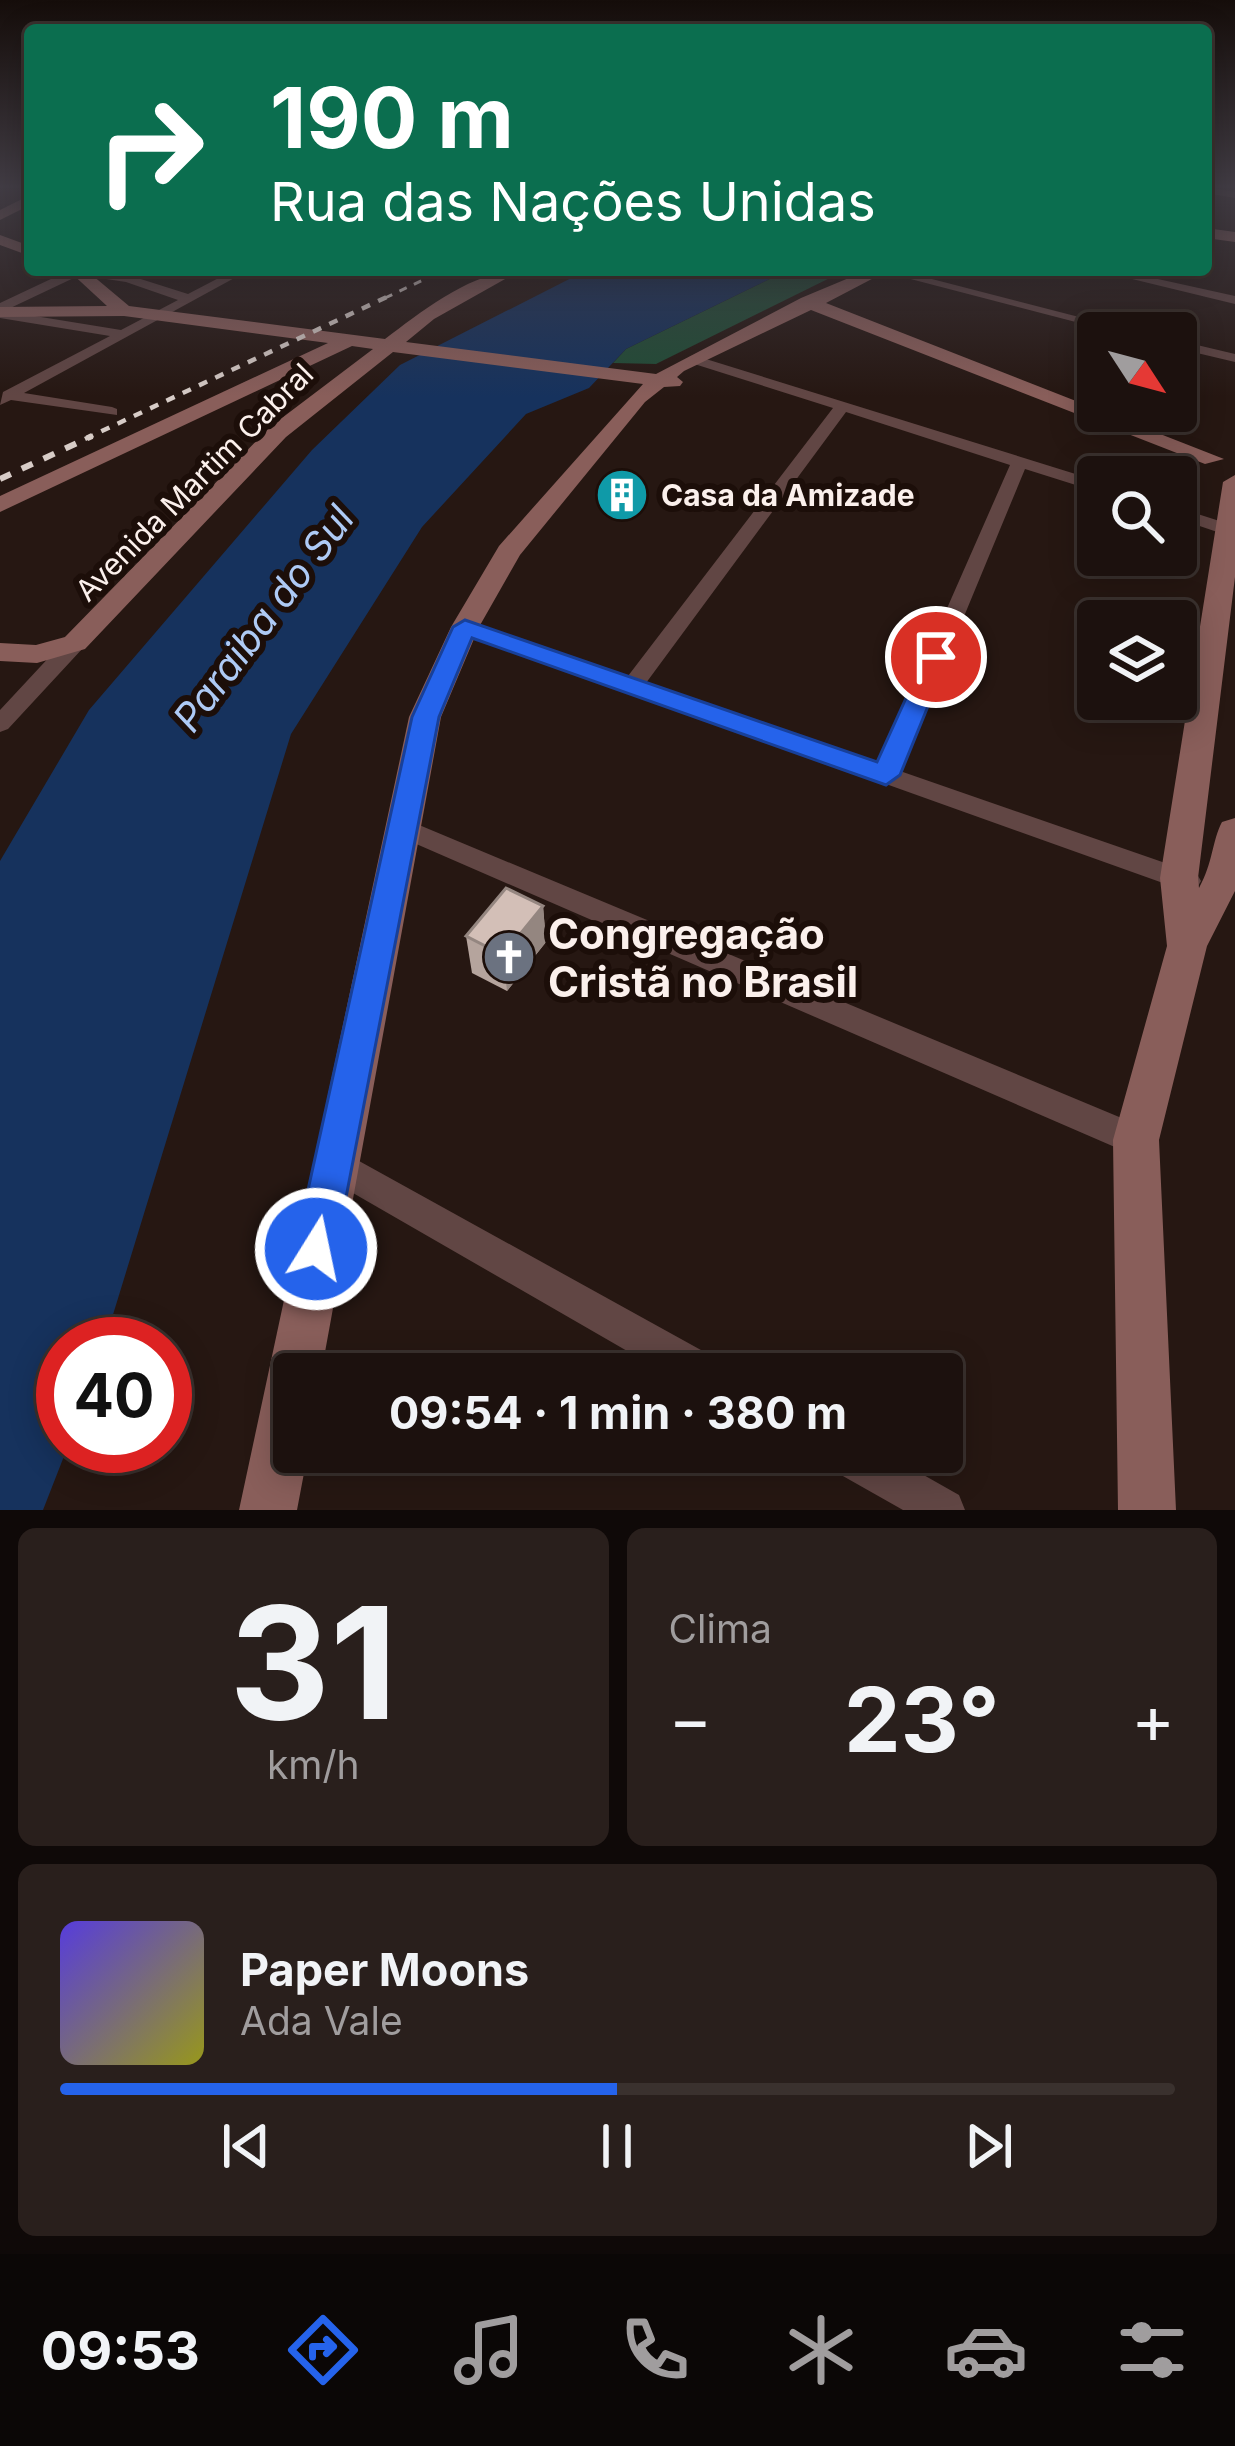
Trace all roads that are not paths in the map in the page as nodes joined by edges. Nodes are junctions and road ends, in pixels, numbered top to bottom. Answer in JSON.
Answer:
{"nodes":[{"id":1,"x":66,"y":276,"type":"edge"},
{"id":2,"x":85,"y":276,"type":"edge"},
{"id":3,"x":111,"y":276,"type":"edge"},
{"id":4,"x":231,"y":276,"type":"edge"},
{"id":5,"x":502,"y":276,"type":"edge"},
{"id":6,"x":868,"y":276,"type":"edge"},
{"id":7,"x":906,"y":276,"type":"edge"},
{"id":8,"x":1128,"y":276,"type":"edge"},
{"id":9,"x":186,"y":298,"type":"junction"},
{"id":10,"x":813,"y":299,"type":"junction"},
{"id":11,"x":1235,"y":300,"type":"edge"},
{"id":12,"x":0,"y":311,"type":"edge"},
{"id":13,"x":131,"y":311,"type":"junction"},
{"id":14,"x":428,"y":315,"type":"junction"},
{"id":15,"x":1077,"y":319,"type":"edge"},
{"id":16,"x":123,"y":334,"type":"junction"},
{"id":17,"x":740,"y":337,"type":"junction"},
{"id":18,"x":1197,"y":349,"type":"edge"},
{"id":19,"x":310,"y":355,"type":"junction"},
{"id":20,"x":1235,"y":358,"type":"edge"},
{"id":21,"x":359,"y":364,"type":"junction"},
{"id":22,"x":715,"y":365,"type":"junction"},
{"id":23,"x":993,"y":368,"type":"junction"},
{"id":24,"x":679,"y":372,"type":"junction"},
{"id":25,"x":3,"y":396,"type":"edge"},
{"id":26,"x":1077,"y":396,"type":"edge"},
{"id":27,"x":842,"y":407,"type":"junction"},
{"id":28,"x":112,"y":412,"type":"dead end"},
{"id":29,"x":1162,"y":432,"type":"edge"},
{"id":30,"x":1020,"y":461,"type":"junction"},
{"id":31,"x":1229,"y":465,"type":"edge"},
{"id":32,"x":1077,"y":480,"type":"edge"},
{"id":33,"x":0,"y":505,"type":"edge"},
{"id":34,"x":1197,"y":519,"type":"edge"},
{"id":35,"x":1231,"y":530,"type":"edge"},
{"id":36,"x":465,"y":627,"type":"junction"},
{"id":37,"x":75,"y":643,"type":"junction"},
{"id":38,"x":2,"y":652,"type":"edge"},
{"id":39,"x":632,"y":686,"type":"junction"},
{"id":40,"x":21,"y":697,"type":"junction"},
{"id":41,"x":0,"y":724,"type":"edge"},
{"id":42,"x":886,"y":775,"type":"junction"},
{"id":43,"x":400,"y":826,"type":"junction"},
{"id":44,"x":1235,"y":831,"type":"edge"},
{"id":45,"x":1179,"y":878,"type":"junction"},
{"id":46,"x":1218,"y":891,"type":"junction"},
{"id":47,"x":1186,"y":946,"type":"junction"},
{"id":48,"x":1136,"y":1140,"type":"junction"},
{"id":49,"x":332,"y":1162,"type":"junction"},
{"id":50,"x":667,"y":1353,"type":"edge"},
{"id":51,"x":879,"y":1473,"type":"edge"},
{"id":52,"x":269,"y":1509,"type":"edge"},
{"id":53,"x":944,"y":1510,"type":"edge"},
{"id":54,"x":1147,"y":1510,"type":"edge"}],
"edges":[{"from":1,"to":12,"type":"street"},
{"from":2,"to":13,"type":"street"},
{"from":3,"to":9,"type":"street"},
{"from":4,"to":9,"type":"street"},
{"from":5,"to":14,"type":"street","name":"Avenida Martim Cabral"},
{"from":6,"to":10,"type":"street"},
{"from":7,"to":15,"type":"street"},
{"from":8,"to":11,"type":"street"},
{"from":9,"to":16,"type":"street"},
{"from":10,"to":17,"type":"street"},
{"from":10,"to":23,"type":"street"},
{"from":12,"to":13,"type":"street"},
{"from":12,"to":16,"type":"street"},
{"from":13,"to":24,"type":"street"},
{"from":14,"to":19,"type":"street"},
{"from":14,"to":21,"type":"street","name":"Avenida Martim Cabral"},
{"from":16,"to":25,"type":"street"},
{"from":17,"to":22,"type":"street"},
{"from":17,"to":24,"type":"street"},
{"from":18,"to":20,"type":"street"},
{"from":19,"to":21,"type":"street"},
{"from":19,"to":33,"type":"street"},
{"from":21,"to":37,"type":"street","name":"Avenida Martim Cabral"},
{"from":22,"to":24,"type":"street"},
{"from":22,"to":27,"type":"street"},
{"from":23,"to":26,"type":"street"},
{"from":23,"to":31,"type":"street"},
{"from":24,"to":36,"type":"street"},
{"from":25,"to":28,"type":"street"},
{"from":27,"to":30,"type":"street"},
{"from":27,"to":39,"type":"street"},
{"from":29,"to":31,"type":"street"},
{"from":30,"to":32,"type":"street"},
{"from":30,"to":42,"type":"street"},
{"from":31,"to":35,"type":"street"},
{"from":34,"to":35,"type":"street"},
{"from":35,"to":45,"type":"street"},
{"from":36,"to":39,"type":"street"},
{"from":36,"to":43,"type":"street"},
{"from":37,"to":38,"type":"street"},
{"from":37,"to":40,"type":"street","name":"Avenida Martim Cabral"},
{"from":38,"to":40,"type":"street"},
{"from":39,"to":42,"type":"street"},
{"from":40,"to":41,"type":"street","name":"Avenida Martim Cabral"},
{"from":42,"to":45,"type":"street"},
{"from":43,"to":48,"type":"street"},
{"from":43,"to":49,"type":"street"},
{"from":44,"to":46,"type":"street"},
{"from":45,"to":46,"type":"street"},
{"from":45,"to":47,"type":"street"},
{"from":46,"to":47,"type":"street"},
{"from":47,"to":48,"type":"street"},
{"from":48,"to":54,"type":"street"},
{"from":49,"to":50,"type":"street"},
{"from":49,"to":52,"type":"street"},
{"from":51,"to":53,"type":"street"}]}
